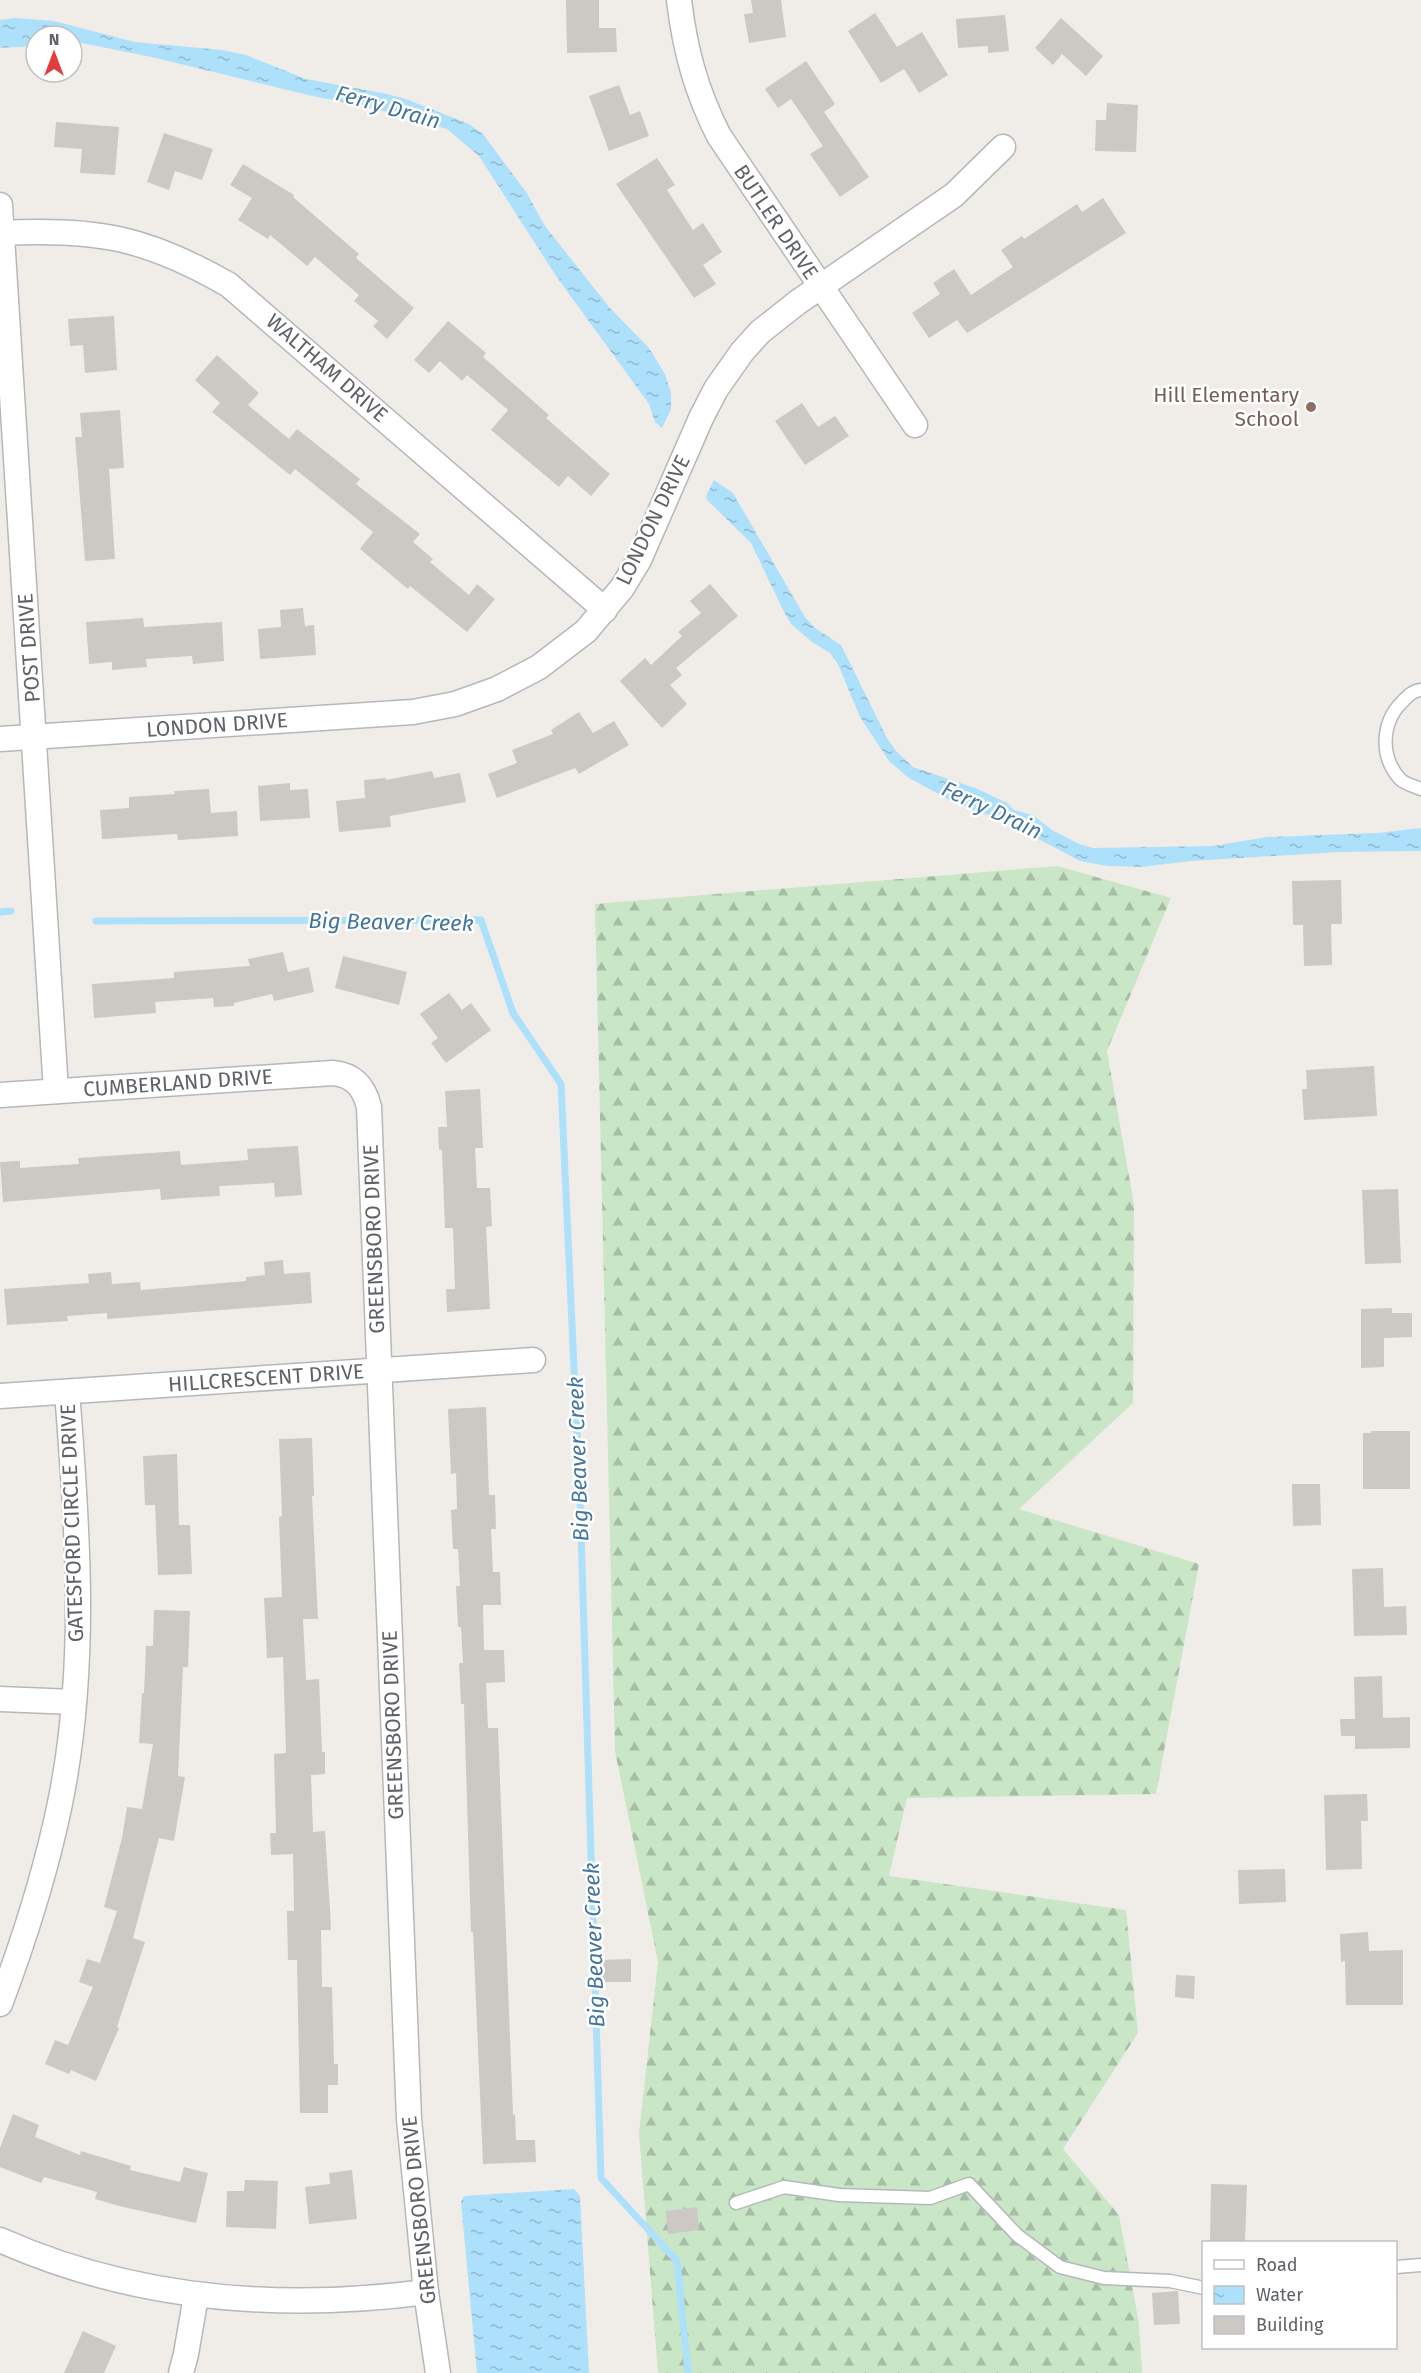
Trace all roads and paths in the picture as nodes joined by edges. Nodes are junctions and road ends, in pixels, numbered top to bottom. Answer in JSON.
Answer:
{"nodes":[{"id":1,"x":679,"y":0,"type":"edge"},
{"id":2,"x":1003,"y":147,"type":"dead end"},
{"id":3,"x":0,"y":205,"type":"edge"},
{"id":4,"x":1,"y":233,"type":"edge"},
{"id":5,"x":820,"y":287,"type":"junction"},
{"id":6,"x":915,"y":425,"type":"dead end"},
{"id":7,"x":605,"y":610,"type":"junction"},
{"id":8,"x":1421,"y":690,"type":"edge"},
{"id":9,"x":34,"y":737,"type":"junction"},
{"id":10,"x":0,"y":739,"type":"edge"},
{"id":11,"x":1421,"y":789,"type":"edge"},
{"id":12,"x":354,"y":1080,"type":"joint"},
{"id":13,"x":56,"y":1091,"type":"junction"},
{"id":14,"x":0,"y":1095,"type":"edge"},
{"id":15,"x":533,"y":1360,"type":"dead end"},
{"id":16,"x":378,"y":1370,"type":"junction"},
{"id":17,"x":67,"y":1392,"type":"junction"},
{"id":18,"x":0,"y":1396,"type":"edge"},
{"id":19,"x":0,"y":1699,"type":"edge"},
{"id":20,"x":74,"y":1702,"type":"junction"},
{"id":21,"x":0,"y":2004,"type":"edge"},
{"id":22,"x":736,"y":2203,"type":"dead end"},
{"id":23,"x":0,"y":2240,"type":"edge"},
{"id":24,"x":1421,"y":2265,"type":"edge"},
{"id":25,"x":1397,"y":2267,"type":"edge"},
{"id":26,"x":1202,"y":2288,"type":"edge"},
{"id":27,"x":426,"y":2292,"type":"junction"},
{"id":28,"x":196,"y":2296,"type":"junction"},
{"id":29,"x":181,"y":2373,"type":"edge"},
{"id":30,"x":438,"y":2373,"type":"edge"}],
"edges":[{"from":1,"to":5,"type":"street","name":"BUTLER DRIVE"},
{"from":2,"to":5,"type":"street","name":"LONDON DRIVE"},
{"from":3,"to":4,"type":"street","name":"POST DRIVE"},
{"from":4,"to":7,"type":"street","name":"WALTHAM DRIVE"},
{"from":4,"to":9,"type":"street","name":"POST DRIVE"},
{"from":5,"to":6,"type":"street","name":"BUTLER DRIVE"},
{"from":5,"to":7,"type":"street","name":"LONDON DRIVE"},
{"from":7,"to":9,"type":"street","name":"LONDON DRIVE"},
{"from":8,"to":11,"type":"lane"},
{"from":9,"to":10,"type":"street","name":"LONDON DRIVE"},
{"from":9,"to":13,"type":"street","name":"POST DRIVE"},
{"from":12,"to":13,"type":"street","name":"CUMBERLAND DRIVE"},
{"from":12,"to":16,"type":"street","name":"GREENSBORO DRIVE"},
{"from":13,"to":14,"type":"street","name":"CUMBERLAND DRIVE"},
{"from":15,"to":16,"type":"street","name":"HILLCRESCENT DRIVE"},
{"from":16,"to":17,"type":"street","name":"HILLCRESCENT DRIVE"},
{"from":16,"to":27,"type":"street","name":"GREENSBORO DRIVE"},
{"from":17,"to":18,"type":"street","name":"HILLCRESCENT DRIVE"},
{"from":17,"to":20,"type":"street","name":"GATESFORD CIRCLE DRIVE"},
{"from":19,"to":20,"type":"street"},
{"from":20,"to":21,"type":"street","name":"GATESFORD CIRCLE DRIVE"},
{"from":22,"to":26,"type":"lane"},
{"from":23,"to":28,"type":"street"},
{"from":24,"to":25,"type":"lane"},
{"from":27,"to":28,"type":"street"},
{"from":27,"to":30,"type":"street","name":"GREENSBORO DRIVE"},
{"from":28,"to":29,"type":"street"}]}
